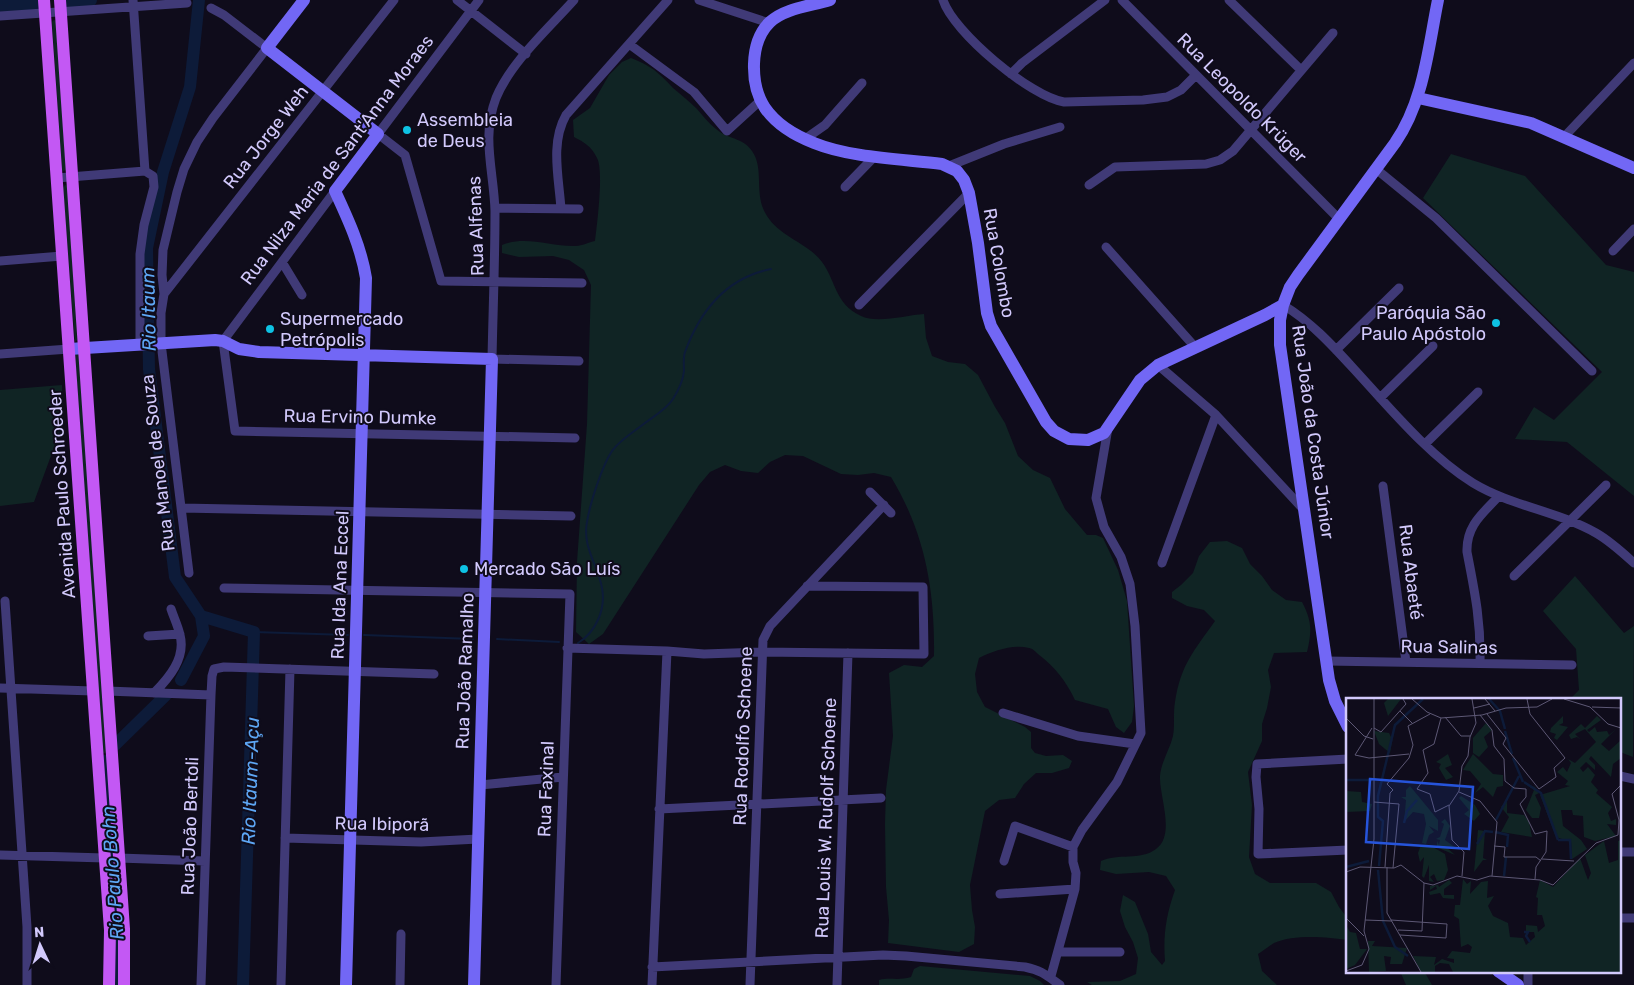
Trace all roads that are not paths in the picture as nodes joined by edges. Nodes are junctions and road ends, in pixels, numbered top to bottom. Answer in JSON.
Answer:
{"nodes":[{"id":1,"x":44,"y":0,"type":"edge"},
{"id":2,"x":304,"y":0,"type":"edge"},
{"id":3,"x":394,"y":0,"type":"edge"},
{"id":4,"x":457,"y":0,"type":"edge"},
{"id":5,"x":479,"y":0,"type":"edge"},
{"id":6,"x":574,"y":0,"type":"edge"},
{"id":7,"x":668,"y":0,"type":"edge"},
{"id":8,"x":699,"y":0,"type":"edge"},
{"id":9,"x":943,"y":0,"type":"edge"},
{"id":10,"x":1105,"y":0,"type":"edge"},
{"id":11,"x":1122,"y":0,"type":"edge"},
{"id":12,"x":1229,"y":0,"type":"edge"},
{"id":13,"x":1437,"y":0,"type":"edge"},
{"id":14,"x":822,"y":1,"type":"edge"},
{"id":15,"x":187,"y":3,"type":"dead end"},
{"id":16,"x":133,"y":4,"type":"edge"},
{"id":17,"x":60,"y":6,"type":"edge"},
{"id":18,"x":211,"y":8,"type":"dead end"},
{"id":19,"x":471,"y":11,"type":"junction"},
{"id":20,"x":45,"y":13,"type":"junction"},
{"id":21,"x":0,"y":16,"type":"edge"},
{"id":22,"x":768,"y":23,"type":"junction"},
{"id":23,"x":1333,"y":33,"type":"dead end"},
{"id":24,"x":629,"y":44,"type":"junction"},
{"id":25,"x":267,"y":48,"type":"junction"},
{"id":26,"x":526,"y":54,"type":"junction"},
{"id":27,"x":1634,"y":63,"type":"edge"},
{"id":28,"x":1301,"y":70,"type":"junction"},
{"id":29,"x":1011,"y":74,"type":"junction"},
{"id":30,"x":1196,"y":75,"type":"junction"},
{"id":31,"x":862,"y":84,"type":"dead end"},
{"id":32,"x":322,"y":91,"type":"junction"},
{"id":33,"x":1418,"y":98,"type":"junction"},
{"id":34,"x":761,"y":100,"type":"junction"},
{"id":35,"x":1060,"y":128,"type":"dead end"},
{"id":36,"x":1251,"y":130,"type":"junction"},
{"id":37,"x":378,"y":134,"type":"junction"},
{"id":38,"x":1564,"y":137,"type":"junction"},
{"id":39,"x":805,"y":139,"type":"junction"},
{"id":40,"x":875,"y":156,"type":"junction"},
{"id":41,"x":949,"y":166,"type":"junction"},
{"id":42,"x":1634,"y":168,"type":"edge"},
{"id":43,"x":1376,"y":169,"type":"junction"},
{"id":44,"x":145,"y":171,"type":"junction"},
{"id":45,"x":72,"y":177,"type":"junction"},
{"id":46,"x":57,"y":178,"type":"junction"},
{"id":47,"x":1090,"y":185,"type":"dead end"},
{"id":48,"x":845,"y":187,"type":"dead end"},
{"id":49,"x":336,"y":191,"type":"junction"},
{"id":50,"x":969,"y":193,"type":"junction"},
{"id":51,"x":495,"y":208,"type":"junction"},
{"id":52,"x":560,"y":209,"type":"junction"},
{"id":53,"x":579,"y":209,"type":"dead end"},
{"id":54,"x":1339,"y":219,"type":"junction"},
{"id":55,"x":1634,"y":229,"type":"edge"},
{"id":56,"x":1106,"y":247,"type":"dead end"},
{"id":57,"x":1613,"y":251,"type":"dead end"},
{"id":58,"x":62,"y":256,"type":"junction"},
{"id":59,"x":0,"y":261,"type":"edge"},
{"id":60,"x":282,"y":262,"type":"junction"},
{"id":61,"x":494,"y":282,"type":"junction"},
{"id":62,"x":582,"y":283,"type":"dead end"},
{"id":63,"x":1399,"y":288,"type":"dead end"},
{"id":64,"x":164,"y":294,"type":"junction"},
{"id":65,"x":302,"y":295,"type":"dead end"},
{"id":66,"x":859,"y":305,"type":"dead end"},
{"id":67,"x":1283,"y":305,"type":"junction"},
{"id":68,"x":223,"y":341,"type":"junction"},
{"id":69,"x":150,"y":343,"type":"junction"},
{"id":70,"x":1434,"y":346,"type":"dead end"},
{"id":71,"x":1195,"y":347,"type":"junction"},
{"id":72,"x":84,"y":348,"type":"junction"},
{"id":73,"x":69,"y":349,"type":"junction"},
{"id":74,"x":1336,"y":350,"type":"junction"},
{"id":75,"x":0,"y":354,"type":"edge"},
{"id":76,"x":364,"y":355,"type":"junction"},
{"id":77,"x":492,"y":359,"type":"junction"},
{"id":78,"x":579,"y":361,"type":"dead end"},
{"id":79,"x":1158,"y":364,"type":"junction"},
{"id":80,"x":1592,"y":371,"type":"dead end"},
{"id":81,"x":1478,"y":392,"type":"dead end"},
{"id":82,"x":1380,"y":398,"type":"junction"},
{"id":83,"x":1216,"y":415,"type":"junction"},
{"id":84,"x":1108,"y":428,"type":"junction"},
{"id":85,"x":362,"y":434,"type":"junction"},
{"id":86,"x":490,"y":436,"type":"junction"},
{"id":87,"x":575,"y":438,"type":"dead end"},
{"id":88,"x":1425,"y":444,"type":"junction"},
{"id":89,"x":1606,"y":485,"type":"dead end"},
{"id":90,"x":1383,"y":486,"type":"dead end"},
{"id":91,"x":870,"y":492,"type":"dead end"},
{"id":92,"x":1499,"y":496,"type":"junction"},
{"id":93,"x":884,"y":505,"type":"junction"},
{"id":94,"x":182,"y":508,"type":"junction"},
{"id":95,"x":359,"y":512,"type":"junction"},
{"id":96,"x":892,"y":512,"type":"dead end"},
{"id":97,"x":1306,"y":512,"type":"junction"},
{"id":98,"x":488,"y":514,"type":"junction"},
{"id":99,"x":571,"y":516,"type":"dead end"},
{"id":100,"x":1570,"y":521,"type":"junction"},
{"id":101,"x":1162,"y":563,"type":"dead end"},
{"id":102,"x":1634,"y":563,"type":"edge"},
{"id":103,"x":189,"y":573,"type":"dead end"},
{"id":104,"x":1514,"y":576,"type":"dead end"},
{"id":105,"x":807,"y":586,"type":"junction"},
{"id":106,"x":224,"y":588,"type":"dead end"},
{"id":107,"x":357,"y":590,"type":"junction"},
{"id":108,"x":485,"y":593,"type":"junction"},
{"id":109,"x":5,"y":601,"type":"dead end"},
{"id":110,"x":171,"y":609,"type":"dead end"},
{"id":111,"x":180,"y":634,"type":"junction"},
{"id":112,"x":148,"y":636,"type":"dead end"},
{"id":113,"x":568,"y":648,"type":"junction"},
{"id":114,"x":667,"y":651,"type":"junction"},
{"id":115,"x":762,"y":652,"type":"junction"},
{"id":116,"x":848,"y":653,"type":"junction"},
{"id":117,"x":1326,"y":661,"type":"junction"},
{"id":118,"x":1406,"y":662,"type":"junction"},
{"id":119,"x":1480,"y":663,"type":"junction"},
{"id":120,"x":1572,"y":665,"type":"dead end"},
{"id":121,"x":290,"y":670,"type":"junction"},
{"id":122,"x":355,"y":672,"type":"junction"},
{"id":123,"x":434,"y":674,"type":"dead end"},
{"id":124,"x":0,"y":688,"type":"edge"},
{"id":125,"x":11,"y":688,"type":"junction"},
{"id":126,"x":93,"y":691,"type":"junction"},
{"id":127,"x":108,"y":691,"type":"junction"},
{"id":128,"x":154,"y":693,"type":"junction"},
{"id":129,"x":211,"y":694,"type":"junction"},
{"id":130,"x":1003,"y":713,"type":"dead end"},
{"id":131,"x":1346,"y":724,"type":"edge"},
{"id":132,"x":1135,"y":744,"type":"junction"},
{"id":133,"x":97,"y":745,"type":"junction"},
{"id":134,"x":111,"y":745,"type":"junction"},
{"id":135,"x":1346,"y":759,"type":"edge"},
{"id":136,"x":563,"y":777,"type":"junction"},
{"id":137,"x":480,"y":785,"type":"junction"},
{"id":138,"x":881,"y":798,"type":"dead end"},
{"id":139,"x":843,"y":800,"type":"junction"},
{"id":140,"x":757,"y":804,"type":"junction"},
{"id":141,"x":660,"y":808,"type":"junction"},
{"id":142,"x":285,"y":838,"type":"junction"},
{"id":143,"x":478,"y":839,"type":"junction"},
{"id":144,"x":350,"y":840,"type":"junction"},
{"id":145,"x":1073,"y":846,"type":"junction"},
{"id":146,"x":1346,"y":850,"type":"edge"},
{"id":147,"x":0,"y":855,"type":"edge"},
{"id":148,"x":22,"y":856,"type":"junction"},
{"id":149,"x":105,"y":858,"type":"junction"},
{"id":150,"x":119,"y":858,"type":"junction"},
{"id":151,"x":205,"y":861,"type":"junction"},
{"id":152,"x":1004,"y":861,"type":"dead end"},
{"id":153,"x":1075,"y":889,"type":"junction"},
{"id":154,"x":1000,"y":894,"type":"dead end"},
{"id":155,"x":401,"y":934,"type":"dead end"},
{"id":156,"x":1058,"y":952,"type":"junction"},
{"id":157,"x":1120,"y":952,"type":"dead end"},
{"id":158,"x":838,"y":957,"type":"junction"},
{"id":159,"x":751,"y":962,"type":"junction"},
{"id":160,"x":652,"y":967,"type":"junction"},
{"id":161,"x":1499,"y":972,"type":"edge"},
{"id":162,"x":1528,"y":972,"type":"edge"},
{"id":163,"x":1051,"y":976,"type":"junction"},
{"id":164,"x":27,"y":985,"type":"edge"},
{"id":165,"x":109,"y":985,"type":"edge"},
{"id":166,"x":124,"y":985,"type":"edge"},
{"id":167,"x":201,"y":985,"type":"edge"},
{"id":168,"x":281,"y":985,"type":"edge"},
{"id":169,"x":346,"y":985,"type":"edge"},
{"id":170,"x":400,"y":985,"type":"edge"},
{"id":171,"x":474,"y":985,"type":"edge"},
{"id":172,"x":556,"y":985,"type":"edge"},
{"id":173,"x":652,"y":985,"type":"edge"},
{"id":174,"x":750,"y":985,"type":"edge"},
{"id":175,"x":837,"y":985,"type":"edge"},
{"id":176,"x":1060,"y":985,"type":"edge"},
{"id":177,"x":1518,"y":985,"type":"edge"},
{"id":178,"x":1528,"y":985,"type":"edge"}],
"edges":[{"from":1,"to":20,"type":"main road","name":"Avenida Paulo Schroeder"},
{"from":2,"to":25,"type":"street","name":"Rua Manoel de Souza"},
{"from":3,"to":32,"type":"street","name":"Rua Jorge Weh"},
{"from":4,"to":19,"type":"street"},
{"from":5,"to":19,"type":"street","name":"Rua Nilza Maria de Sant'Anna Moraes"},
{"from":6,"to":26,"type":"street","name":"Rua Alfenas"},
{"from":7,"to":24,"type":"street"},
{"from":8,"to":22,"type":"street"},
{"from":9,"to":29,"type":"street"},
{"from":10,"to":29,"type":"street"},
{"from":11,"to":30,"type":"street","name":"Rua Leopoldo Krüger"},
{"from":12,"to":28,"type":"street"},
{"from":13,"to":33,"type":"street","name":"Rua João da Costa Júnior"},
{"from":14,"to":22,"type":"street"},
{"from":15,"to":16,"type":"street"},
{"from":16,"to":17,"type":"street"},
{"from":16,"to":44,"type":"street"},
{"from":17,"to":20,"type":"street"},
{"from":17,"to":45,"type":"main road","name":"Avenida Paulo Schroeder"},
{"from":18,"to":25,"type":"street"},
{"from":19,"to":26,"type":"street"},
{"from":19,"to":37,"type":"street","name":"Rua Nilza Maria de Sant'Anna Moraes"},
{"from":20,"to":21,"type":"street"},
{"from":20,"to":46,"type":"main road","name":"Avenida Paulo Schroeder"},
{"from":22,"to":34,"type":"street"},
{"from":23,"to":28,"type":"street"},
{"from":24,"to":34,"type":"street"},
{"from":24,"to":52,"type":"street"},
{"from":25,"to":32,"type":"street"},
{"from":25,"to":64,"type":"street","name":"Rua Manoel de Souza"},
{"from":26,"to":51,"type":"street","name":"Rua Alfenas"},
{"from":27,"to":38,"type":"street"},
{"from":28,"to":36,"type":"street"},
{"from":29,"to":30,"type":"street"},
{"from":30,"to":36,"type":"street","name":"Rua Leopoldo Krüger"},
{"from":31,"to":39,"type":"street"},
{"from":32,"to":37,"type":"street"},
{"from":32,"to":64,"type":"street","name":"Rua Jorge Weh"},
{"from":33,"to":38,"type":"street"},
{"from":33,"to":43,"type":"street","name":"Rua João da Costa Júnior"},
{"from":34,"to":39,"type":"street"},
{"from":35,"to":41,"type":"street"},
{"from":36,"to":47,"type":"street"},
{"from":36,"to":54,"type":"street","name":"Rua Leopoldo Krüger"},
{"from":37,"to":49,"type":"street","name":"Rua Nilza Maria de Sant'Anna Moraes"},
{"from":37,"to":61,"type":"street"},
{"from":38,"to":42,"type":"street"},
{"from":39,"to":40,"type":"street"},
{"from":40,"to":41,"type":"street"},
{"from":40,"to":48,"type":"street"},
{"from":41,"to":50,"type":"street","name":"Rua Colombo"},
{"from":43,"to":54,"type":"street","name":"Rua João da Costa Júnior"},
{"from":43,"to":80,"type":"street"},
{"from":44,"to":45,"type":"street"},
{"from":44,"to":69,"type":"street"},
{"from":45,"to":46,"type":"street"},
{"from":45,"to":72,"type":"main road","name":"Avenida Paulo Schroeder"},
{"from":46,"to":58,"type":"main road","name":"Avenida Paulo Schroeder"},
{"from":49,"to":60,"type":"street","name":"Rua Nilza Maria de Sant'Anna Moraes"},
{"from":49,"to":76,"type":"street","name":"Rua Ida Ana Eccel"},
{"from":50,"to":66,"type":"street"},
{"from":50,"to":84,"type":"street","name":"Rua Colombo"},
{"from":51,"to":52,"type":"street"},
{"from":51,"to":61,"type":"street","name":"Rua Alfenas"},
{"from":52,"to":53,"type":"street"},
{"from":54,"to":67,"type":"street","name":"Rua João da Costa Júnior"},
{"from":55,"to":57,"type":"street"},
{"from":56,"to":71,"type":"street"},
{"from":58,"to":59,"type":"street"},
{"from":58,"to":73,"type":"main road","name":"Avenida Paulo Schroeder"},
{"from":60,"to":65,"type":"street"},
{"from":60,"to":68,"type":"street","name":"Rua Nilza Maria de Sant'Anna Moraes"},
{"from":61,"to":62,"type":"street"},
{"from":61,"to":77,"type":"street","name":"Rua Alfenas"},
{"from":63,"to":74,"type":"street"},
{"from":64,"to":69,"type":"street","name":"Rua Manoel de Souza"},
{"from":67,"to":71,"type":"street","name":"Rua Colombo"},
{"from":67,"to":74,"type":"street"},
{"from":67,"to":97,"type":"street","name":"Rua João da Costa Júnior"},
{"from":68,"to":69,"type":"street"},
{"from":68,"to":76,"type":"street"},
{"from":68,"to":85,"type":"street","name":"Rua Ervino Dumke"},
{"from":69,"to":72,"type":"street"},
{"from":69,"to":94,"type":"street","name":"Rua Manoel de Souza"},
{"from":70,"to":82,"type":"street"},
{"from":71,"to":79,"type":"street","name":"Rua Colombo"},
{"from":72,"to":73,"type":"street"},
{"from":72,"to":127,"type":"main road","name":"Avenida Paulo Schroeder"},
{"from":73,"to":75,"type":"street"},
{"from":73,"to":126,"type":"main road","name":"Avenida Paulo Schroeder"},
{"from":74,"to":82,"type":"street"},
{"from":76,"to":77,"type":"street"},
{"from":76,"to":85,"type":"street","name":"Rua Ida Ana Eccel"},
{"from":77,"to":78,"type":"street"},
{"from":77,"to":86,"type":"street","name":"Rua João Ramalho"},
{"from":79,"to":83,"type":"street"},
{"from":79,"to":84,"type":"street","name":"Rua Colombo"},
{"from":81,"to":88,"type":"street"},
{"from":82,"to":88,"type":"street"},
{"from":83,"to":97,"type":"street"},
{"from":83,"to":101,"type":"street"},
{"from":84,"to":132,"type":"street"},
{"from":85,"to":86,"type":"street","name":"Rua Ervino Dumke"},
{"from":85,"to":95,"type":"street","name":"Rua Ida Ana Eccel"},
{"from":86,"to":87,"type":"street","name":"Rua Ervino Dumke"},
{"from":86,"to":98,"type":"street","name":"Rua João Ramalho"},
{"from":88,"to":92,"type":"street"},
{"from":89,"to":100,"type":"street"},
{"from":90,"to":118,"type":"street","name":"Rua Abaeté"},
{"from":91,"to":93,"type":"street"},
{"from":92,"to":100,"type":"street"},
{"from":92,"to":119,"type":"street"},
{"from":93,"to":96,"type":"street"},
{"from":93,"to":105,"type":"street","name":"Rua Rodolfo Schoene"},
{"from":94,"to":95,"type":"street"},
{"from":94,"to":103,"type":"street","name":"Rua Manoel de Souza"},
{"from":95,"to":98,"type":"street"},
{"from":95,"to":107,"type":"street","name":"Rua Ida Ana Eccel"},
{"from":97,"to":117,"type":"street","name":"Rua João da Costa Júnior"},
{"from":98,"to":99,"type":"street"},
{"from":98,"to":108,"type":"street","name":"Rua João Ramalho"},
{"from":100,"to":102,"type":"street"},
{"from":100,"to":104,"type":"street"},
{"from":105,"to":115,"type":"street","name":"Rua Rodolfo Schoene"},
{"from":105,"to":116,"type":"street"},
{"from":106,"to":107,"type":"street"},
{"from":107,"to":108,"type":"street"},
{"from":107,"to":122,"type":"street","name":"Rua Ida Ana Eccel"},
{"from":108,"to":113,"type":"street","name":"Rua Faxinal"},
{"from":108,"to":137,"type":"street","name":"Rua João Ramalho"},
{"from":109,"to":125,"type":"street"},
{"from":110,"to":111,"type":"street"},
{"from":111,"to":112,"type":"street"},
{"from":111,"to":128,"type":"street"},
{"from":113,"to":114,"type":"street"},
{"from":113,"to":136,"type":"street","name":"Rua Faxinal"},
{"from":114,"to":115,"type":"street"},
{"from":114,"to":141,"type":"street"},
{"from":115,"to":116,"type":"street"},
{"from":115,"to":140,"type":"street","name":"Rua Rodolfo Schoene"},
{"from":116,"to":139,"type":"street","name":"Rua Louis W. Rudolf Schoene"},
{"from":117,"to":118,"type":"street","name":"Rua Salinas"},
{"from":117,"to":131,"type":"street","name":"Rua João da Costa Júnior"},
{"from":118,"to":119,"type":"street","name":"Rua Salinas"},
{"from":119,"to":120,"type":"street","name":"Rua Salinas"},
{"from":121,"to":122,"type":"street"},
{"from":121,"to":129,"type":"street","name":"Rua João Bertoli"},
{"from":121,"to":142,"type":"street"},
{"from":122,"to":123,"type":"street"},
{"from":122,"to":144,"type":"street","name":"Rua Ida Ana Eccel"},
{"from":124,"to":125,"type":"street"},
{"from":125,"to":126,"type":"street"},
{"from":125,"to":148,"type":"street"},
{"from":126,"to":133,"type":"main road","name":"Avenida Paulo Schroeder"},
{"from":127,"to":128,"type":"street"},
{"from":127,"to":134,"type":"main road","name":"Avenida Paulo Schroeder"},
{"from":128,"to":129,"type":"street"},
{"from":129,"to":151,"type":"street","name":"Rua João Bertoli"},
{"from":130,"to":132,"type":"street"},
{"from":132,"to":145,"type":"street"},
{"from":133,"to":134,"type":"main road"},
{"from":133,"to":149,"type":"main road","name":"Avenida Paulo Schroeder"},
{"from":134,"to":150,"type":"main road","name":"Avenida Paulo Schroeder"},
{"from":135,"to":146,"type":"street"},
{"from":136,"to":137,"type":"street"},
{"from":136,"to":172,"type":"street","name":"Rua Faxinal"},
{"from":137,"to":143,"type":"street","name":"Rua João Ramalho"},
{"from":138,"to":139,"type":"street"},
{"from":139,"to":140,"type":"street"},
{"from":139,"to":158,"type":"street","name":"Rua Louis W. Rudolf Schoene"},
{"from":140,"to":141,"type":"street"},
{"from":140,"to":159,"type":"street","name":"Rua Rodolfo Schoene"},
{"from":141,"to":160,"type":"street"},
{"from":142,"to":144,"type":"street","name":"Rua Ibiporã"},
{"from":142,"to":168,"type":"street"},
{"from":143,"to":144,"type":"street","name":"Rua Ibiporã"},
{"from":143,"to":171,"type":"street","name":"Rua João Ramalho"},
{"from":144,"to":169,"type":"street","name":"Rua Ida Ana Eccel"},
{"from":145,"to":152,"type":"street"},
{"from":145,"to":153,"type":"street"},
{"from":147,"to":148,"type":"street"},
{"from":148,"to":149,"type":"street"},
{"from":148,"to":164,"type":"street"},
{"from":149,"to":165,"type":"main road","name":"Avenida Paulo Schroeder"},
{"from":150,"to":151,"type":"street"},
{"from":150,"to":166,"type":"main road","name":"Avenida Paulo Schroeder"},
{"from":151,"to":167,"type":"street","name":"Rua João Bertoli"},
{"from":153,"to":154,"type":"street"},
{"from":153,"to":156,"type":"street"},
{"from":155,"to":170,"type":"street"},
{"from":156,"to":157,"type":"street"},
{"from":156,"to":163,"type":"street"},
{"from":158,"to":159,"type":"street"},
{"from":158,"to":163,"type":"street"},
{"from":158,"to":175,"type":"street","name":"Rua Louis W. Rudolf Schoene"},
{"from":159,"to":160,"type":"street"},
{"from":159,"to":174,"type":"street","name":"Rua Rodolfo Schoene"},
{"from":160,"to":173,"type":"street"},
{"from":161,"to":177,"type":"street"},
{"from":162,"to":178,"type":"street"},
{"from":163,"to":176,"type":"street"}]}
